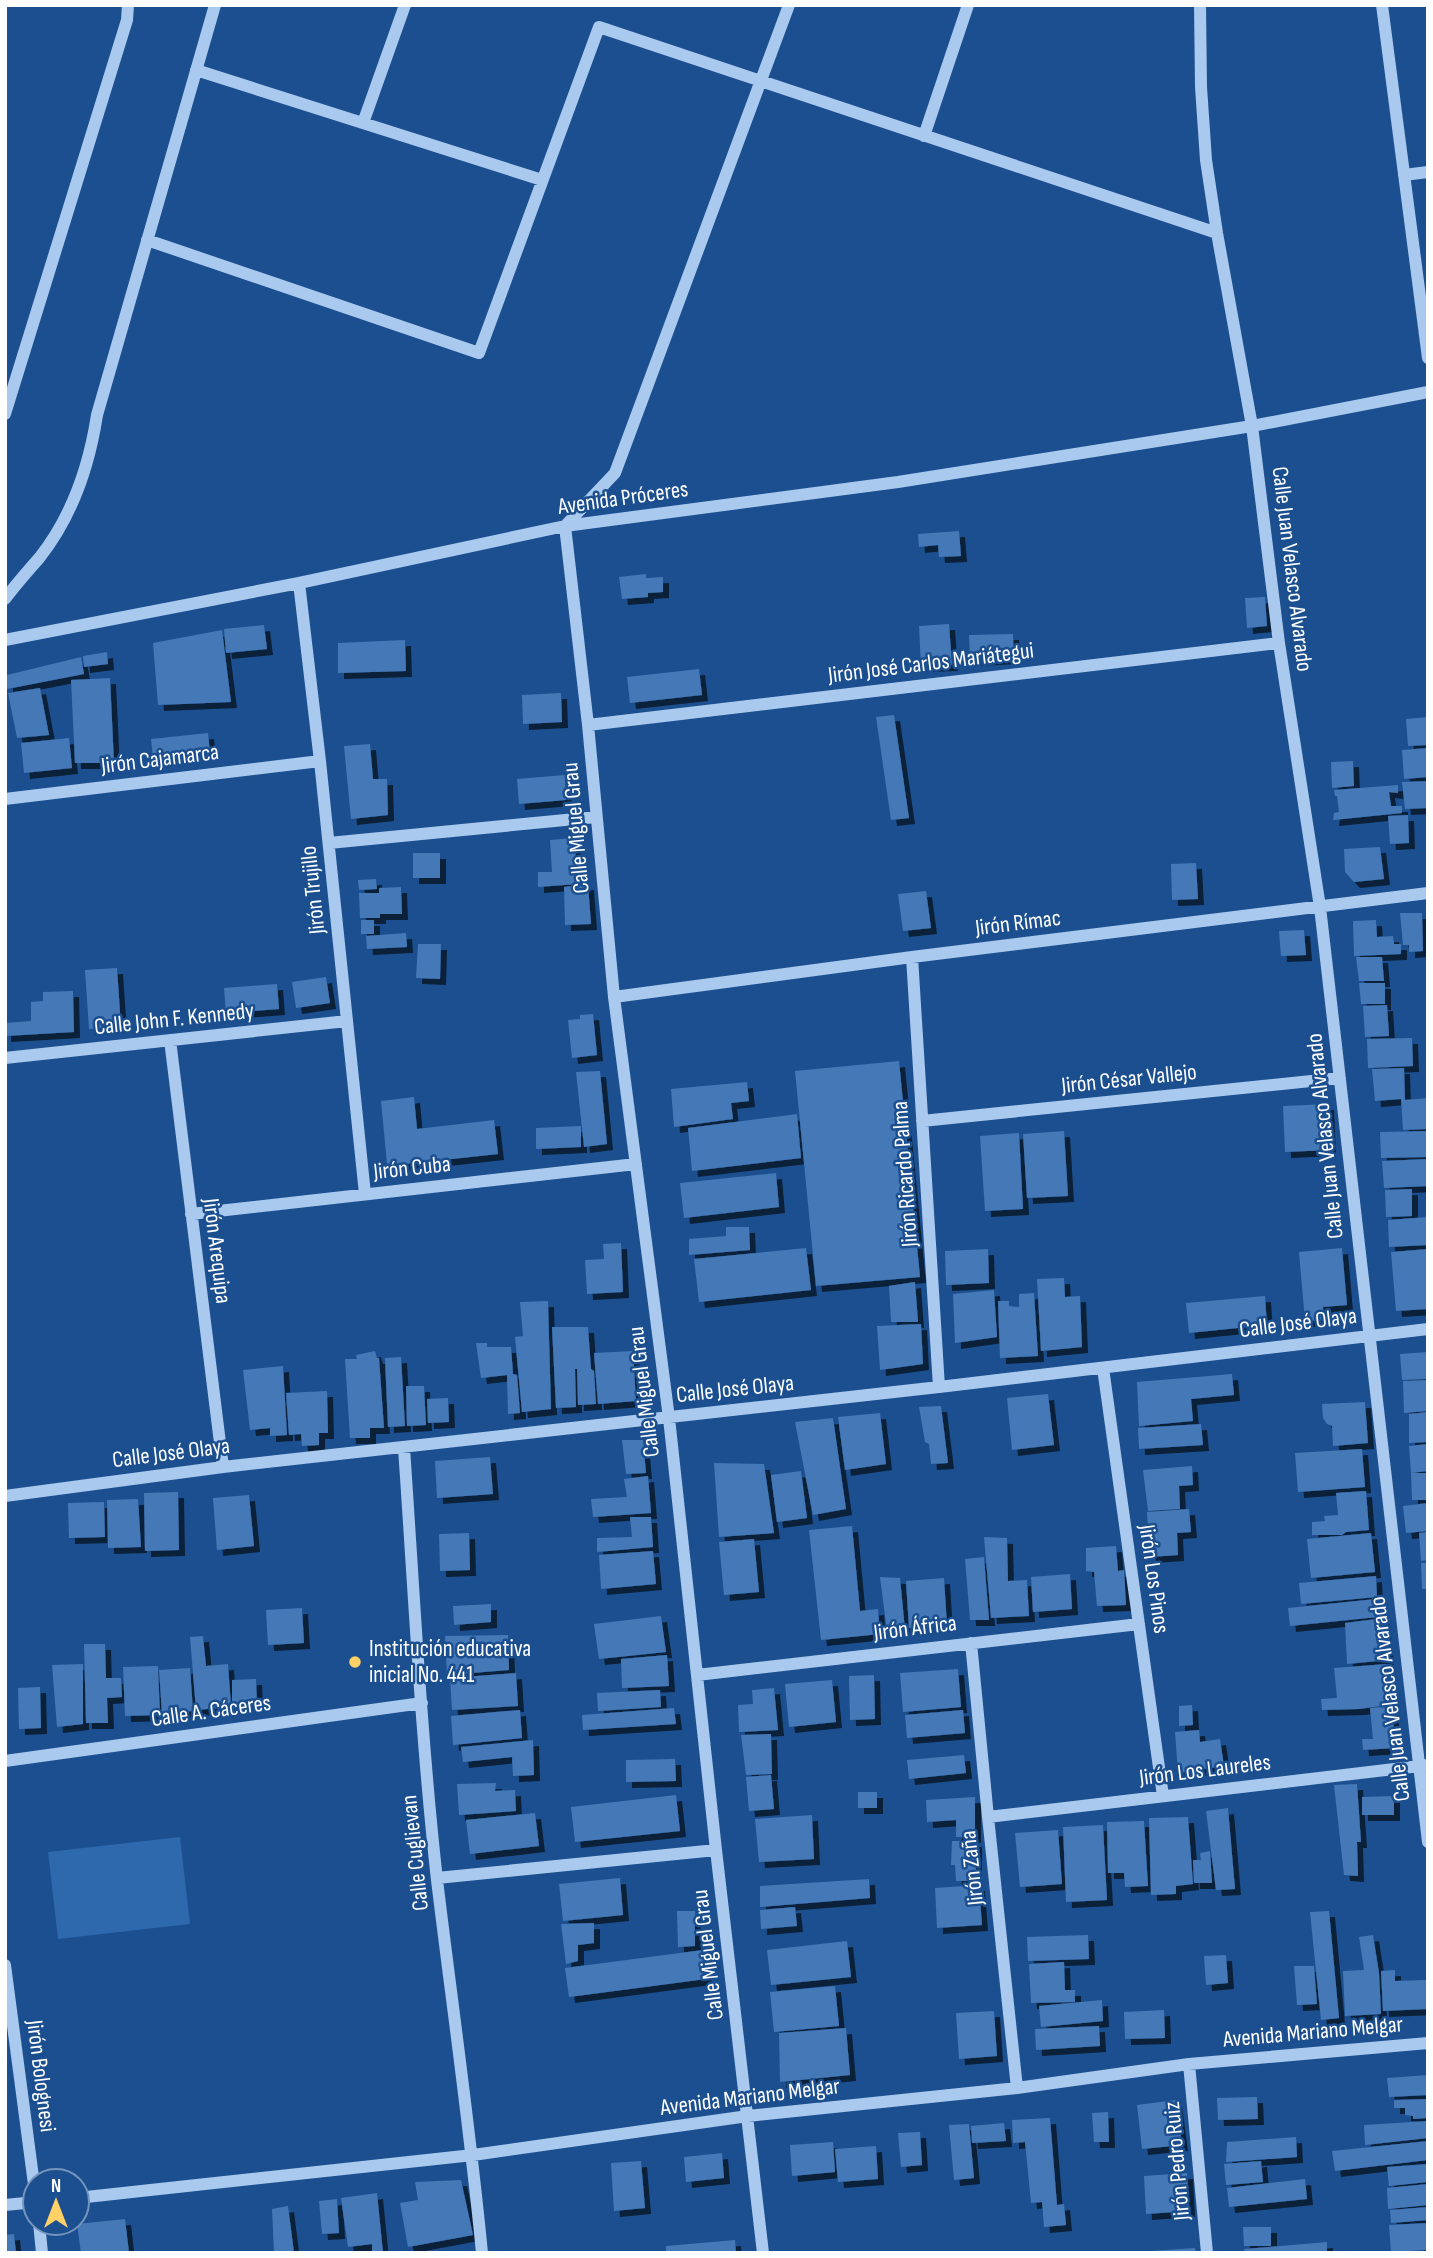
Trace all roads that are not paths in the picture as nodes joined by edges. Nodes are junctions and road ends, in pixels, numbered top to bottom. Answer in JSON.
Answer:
{"nodes":[{"id":1,"x":128,"y":5,"type":"edge"},
{"id":2,"x":215,"y":5,"type":"edge"},
{"id":3,"x":405,"y":5,"type":"edge"},
{"id":4,"x":789,"y":5,"type":"edge"},
{"id":5,"x":968,"y":5,"type":"edge"},
{"id":6,"x":1200,"y":5,"type":"edge"},
{"id":7,"x":1382,"y":5,"type":"edge"},
{"id":8,"x":196,"y":71,"type":"junction"},
{"id":9,"x":761,"y":82,"type":"junction"},
{"id":10,"x":363,"y":123,"type":"junction"},
{"id":11,"x":924,"y":136,"type":"junction"},
{"id":12,"x":1428,"y":172,"type":"edge"},
{"id":13,"x":1404,"y":175,"type":"junction"},
{"id":14,"x":542,"y":180,"type":"junction"},
{"id":15,"x":1217,"y":233,"type":"junction"},
{"id":16,"x":147,"y":240,"type":"junction"},
{"id":17,"x":1428,"y":358,"type":"edge"},
{"id":18,"x":1428,"y":392,"type":"edge"},
{"id":19,"x":5,"y":414,"type":"edge"},
{"id":20,"x":1252,"y":426,"type":"junction"},
{"id":21,"x":565,"y":526,"type":"junction"},
{"id":22,"x":299,"y":583,"type":"junction"},
{"id":23,"x":6,"y":596,"type":"edge"},
{"id":24,"x":5,"y":640,"type":"edge"},
{"id":25,"x":1279,"y":643,"type":"junction"},
{"id":26,"x":588,"y":725,"type":"junction"},
{"id":27,"x":320,"y":761,"type":"junction"},
{"id":28,"x":5,"y":799,"type":"edge"},
{"id":29,"x":596,"y":817,"type":"junction"},
{"id":30,"x":329,"y":843,"type":"junction"},
{"id":31,"x":1428,"y":893,"type":"edge"},
{"id":32,"x":1320,"y":907,"type":"junction"},
{"id":33,"x":912,"y":957,"type":"junction"},
{"id":34,"x":614,"y":997,"type":"junction"},
{"id":35,"x":347,"y":1021,"type":"junction"},
{"id":36,"x":170,"y":1040,"type":"junction"},
{"id":37,"x":5,"y":1058,"type":"edge"},
{"id":38,"x":1340,"y":1078,"type":"junction"},
{"id":39,"x":922,"y":1121,"type":"junction"},
{"id":40,"x":636,"y":1164,"type":"junction"},
{"id":41,"x":365,"y":1194,"type":"junction"},
{"id":42,"x":191,"y":1214,"type":"junction"},
{"id":43,"x":1428,"y":1329,"type":"edge"},
{"id":44,"x":1368,"y":1336,"type":"junction"},
{"id":45,"x":1102,"y":1368,"type":"junction"},
{"id":46,"x":939,"y":1387,"type":"junction"},
{"id":47,"x":669,"y":1418,"type":"junction"},
{"id":48,"x":404,"y":1448,"type":"junction"},
{"id":49,"x":223,"y":1467,"type":"junction"},
{"id":50,"x":5,"y":1496,"type":"edge"},
{"id":51,"x":1139,"y":1623,"type":"junction"},
{"id":52,"x":971,"y":1643,"type":"junction"},
{"id":53,"x":697,"y":1675,"type":"junction"},
{"id":54,"x":422,"y":1703,"type":"junction"},
{"id":55,"x":5,"y":1761,"type":"edge"},
{"id":56,"x":1423,"y":1766,"type":"edge"},
{"id":57,"x":1163,"y":1796,"type":"junction"},
{"id":58,"x":988,"y":1817,"type":"junction"},
{"id":59,"x":1428,"y":1842,"type":"edge"},
{"id":60,"x":716,"y":1850,"type":"junction"},
{"id":61,"x":437,"y":1878,"type":"junction"},
{"id":62,"x":5,"y":1965,"type":"edge"},
{"id":63,"x":1428,"y":2043,"type":"edge"},
{"id":64,"x":1189,"y":2064,"type":"junction"},
{"id":65,"x":1017,"y":2088,"type":"junction"},
{"id":66,"x":748,"y":2116,"type":"junction"},
{"id":67,"x":473,"y":2155,"type":"junction"},
{"id":68,"x":32,"y":2167,"type":"edge"},
{"id":69,"x":91,"y":2196,"type":"edge"},
{"id":70,"x":482,"y":2253,"type":"edge"},
{"id":71,"x":763,"y":2253,"type":"edge"},
{"id":72,"x":1207,"y":2253,"type":"edge"}],
"edges":[{"from":1,"to":19,"type":"street"},
{"from":2,"to":8,"type":"street"},
{"from":3,"to":10,"type":"street"},
{"from":4,"to":9,"type":"street"},
{"from":5,"to":11,"type":"street"},
{"from":6,"to":15,"type":"street","name":"Calle Juan Velasco Alvarado"},
{"from":7,"to":13,"type":"street"},
{"from":8,"to":10,"type":"street"},
{"from":8,"to":16,"type":"street"},
{"from":9,"to":11,"type":"street"},
{"from":9,"to":14,"type":"street"},
{"from":9,"to":21,"type":"street"},
{"from":10,"to":14,"type":"street"},
{"from":11,"to":15,"type":"street"},
{"from":12,"to":13,"type":"street"},
{"from":13,"to":17,"type":"street"},
{"from":14,"to":16,"type":"street"},
{"from":15,"to":20,"type":"street","name":"Calle Juan Velasco Alvarado"},
{"from":16,"to":23,"type":"street"},
{"from":18,"to":20,"type":"street","name":"Avenida Próceres"},
{"from":20,"to":21,"type":"street","name":"Avenida Próceres"},
{"from":20,"to":25,"type":"street","name":"Calle Juan Velasco Alvarado"},
{"from":21,"to":22,"type":"street","name":"Avenida Próceres"},
{"from":21,"to":26,"type":"street","name":"Calle Miguel Grau"},
{"from":22,"to":24,"type":"street","name":"Avenida Próceres"},
{"from":22,"to":27,"type":"street","name":"Jirón Trujillo"},
{"from":25,"to":26,"type":"street","name":"Jirón José Carlos Mariátegui"},
{"from":25,"to":32,"type":"street","name":"Calle Juan Velasco Alvarado"},
{"from":26,"to":29,"type":"street","name":"Calle Miguel Grau"},
{"from":27,"to":28,"type":"street","name":"Jirón Cajamarca"},
{"from":27,"to":30,"type":"street","name":"Jirón Trujillo"},
{"from":29,"to":30,"type":"street"},
{"from":29,"to":34,"type":"street","name":"Calle Miguel Grau"},
{"from":30,"to":35,"type":"street","name":"Jirón Trujillo"},
{"from":31,"to":32,"type":"street","name":"Jirón Rímac"},
{"from":32,"to":33,"type":"street","name":"Jirón Rímac"},
{"from":32,"to":38,"type":"street","name":"Calle Juan Velasco Alvarado"},
{"from":33,"to":34,"type":"street","name":"Jirón Rímac"},
{"from":33,"to":39,"type":"street","name":"Jirón Ricardo Palma"},
{"from":34,"to":40,"type":"street","name":"Calle Miguel Grau"},
{"from":35,"to":36,"type":"street","name":"Calle John F. Kennedy"},
{"from":35,"to":41,"type":"street","name":"Jirón Trujillo"},
{"from":36,"to":37,"type":"street","name":"Calle John F. Kennedy"},
{"from":36,"to":42,"type":"street","name":"Jirón Arequipa"},
{"from":38,"to":39,"type":"street","name":"Jirón César Vallejo"},
{"from":38,"to":44,"type":"street","name":"Calle Juan Velasco Alvarado"},
{"from":39,"to":46,"type":"street","name":"Jirón Ricardo Palma"},
{"from":40,"to":41,"type":"street","name":"Jirón Cuba"},
{"from":40,"to":47,"type":"street","name":"Calle Miguel Grau"},
{"from":41,"to":42,"type":"street","name":"Jirón Cuba"},
{"from":42,"to":49,"type":"street","name":"Jirón Arequipa"},
{"from":43,"to":44,"type":"street","name":"Calle José Olaya"},
{"from":44,"to":45,"type":"street","name":"Calle José Olaya"},
{"from":44,"to":56,"type":"street","name":"Calle Juan Velasco Alvarado"},
{"from":45,"to":46,"type":"street","name":"Calle José Olaya"},
{"from":45,"to":51,"type":"street","name":"Jirón Los Pinos"},
{"from":46,"to":47,"type":"street","name":"Calle José Olaya"},
{"from":47,"to":48,"type":"street","name":"Calle José Olaya"},
{"from":47,"to":53,"type":"street","name":"Calle Miguel Grau"},
{"from":48,"to":49,"type":"street","name":"Calle José Olaya"},
{"from":48,"to":54,"type":"street","name":"Calle Cuglievan"},
{"from":49,"to":50,"type":"street","name":"Calle José Olaya"},
{"from":51,"to":52,"type":"street","name":"Jirón África"},
{"from":51,"to":57,"type":"street","name":"Jirón Los Pinos"},
{"from":52,"to":53,"type":"street","name":"Jirón África"},
{"from":52,"to":58,"type":"street","name":"Jirón Zaña"},
{"from":53,"to":60,"type":"street","name":"Calle Miguel Grau"},
{"from":54,"to":55,"type":"street","name":"Calle A. Cáceres"},
{"from":54,"to":61,"type":"street","name":"Calle Cuglievan"},
{"from":56,"to":57,"type":"street","name":"Jirón Los Laureles"},
{"from":56,"to":59,"type":"street","name":"Calle Juan Velasco Alvarado"},
{"from":57,"to":58,"type":"street","name":"Jirón Los Laureles"},
{"from":58,"to":65,"type":"street","name":"Jirón Zaña"},
{"from":60,"to":61,"type":"street"},
{"from":60,"to":66,"type":"street","name":"Calle Miguel Grau"},
{"from":61,"to":67,"type":"street","name":"Calle Cuglievan"},
{"from":62,"to":68,"type":"street","name":"Jirón Bolognesi"},
{"from":63,"to":64,"type":"street","name":"Avenida Mariano Melgar"},
{"from":64,"to":65,"type":"street","name":"Avenida Mariano Melgar"},
{"from":64,"to":72,"type":"street","name":"Jirón Pedro Ruiz"},
{"from":65,"to":66,"type":"street","name":"Avenida Mariano Melgar"},
{"from":66,"to":67,"type":"street","name":"Avenida Mariano Melgar"},
{"from":66,"to":71,"type":"street","name":"Calle Miguel Grau"},
{"from":67,"to":69,"type":"street","name":"Avenida Mariano Melgar"},
{"from":67,"to":70,"type":"street","name":"Calle Cuglievan"}]}
